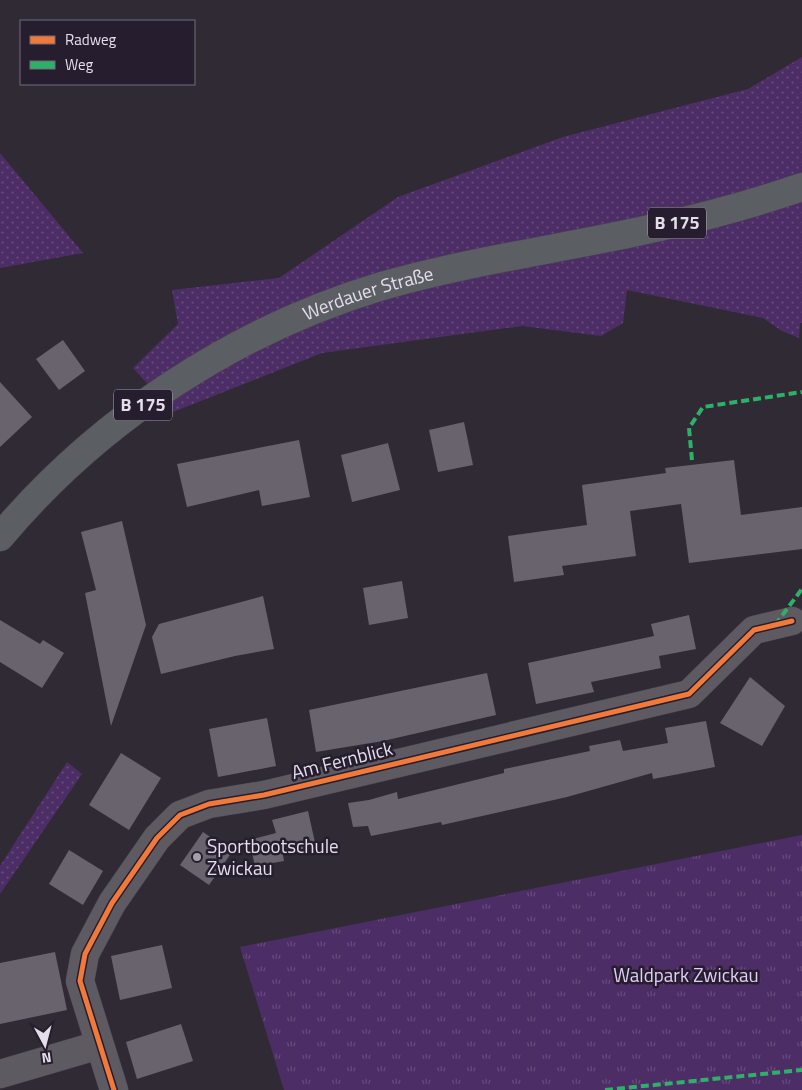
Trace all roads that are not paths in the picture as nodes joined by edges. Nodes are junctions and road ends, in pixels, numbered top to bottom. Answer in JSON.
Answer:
{"nodes":[{"id":1,"x":802,"y":187,"type":"edge"},
{"id":2,"x":0,"y":537,"type":"edge"},
{"id":3,"x":792,"y":621,"type":"dead end"},
{"id":4,"x":99,"y":1045,"type":"junction"},
{"id":5,"x":0,"y":1074,"type":"edge"},
{"id":6,"x":114,"y":1090,"type":"edge"}],
"edges":[{"from":1,"to":2,"type":"main road","name":"Werdauer Straße","number":"B 175"},
{"from":3,"to":4,"type":"street","name":"Am Fernblick"},
{"from":4,"to":5,"type":"street"},
{"from":4,"to":6,"type":"street","name":"Am Fernblick"}]}
